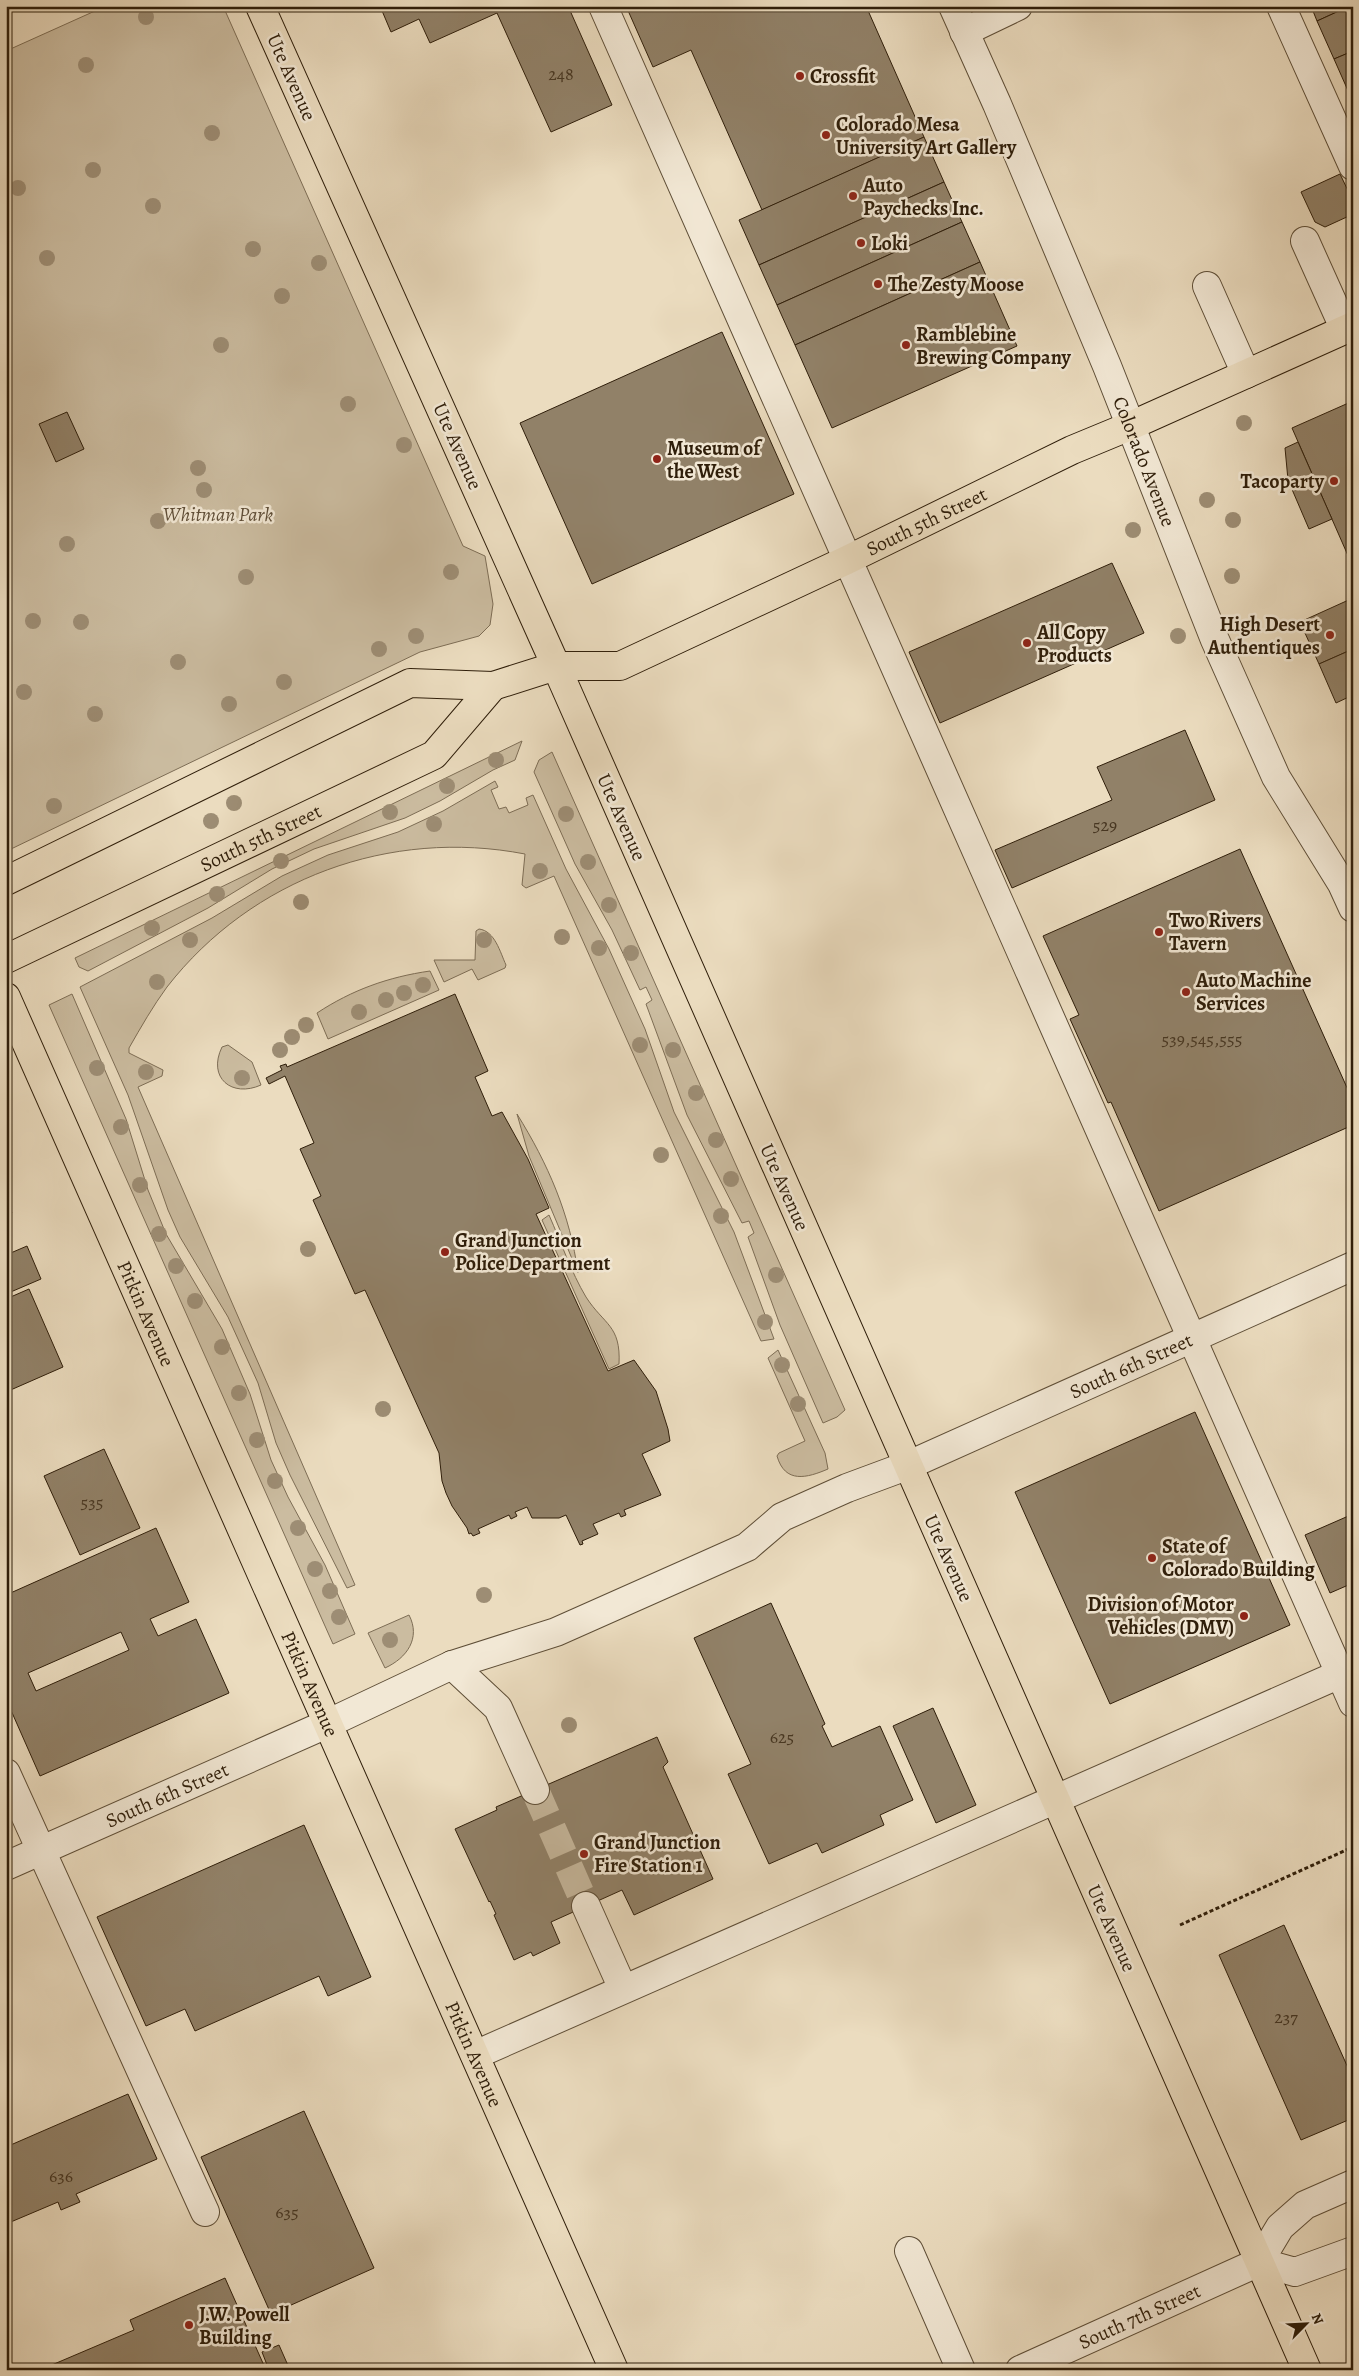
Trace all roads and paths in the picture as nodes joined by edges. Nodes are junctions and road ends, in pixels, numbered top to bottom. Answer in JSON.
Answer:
{"nodes":[{"id":1,"x":260,"y":6,"type":"edge"},
{"id":2,"x":603,"y":6,"type":"edge"},
{"id":3,"x":953,"y":6,"type":"edge"},
{"id":4,"x":1018,"y":6,"type":"edge"},
{"id":5,"x":1281,"y":6,"type":"edge"},
{"id":6,"x":964,"y":32,"type":"junction"},
{"id":7,"x":1353,"y":166,"type":"edge"},
{"id":8,"x":1305,"y":241,"type":"dead end"},
{"id":9,"x":1207,"y":286,"type":"dead end"},
{"id":10,"x":1349,"y":328,"type":"edge"},
{"id":11,"x":1246,"y":374,"type":"junction"},
{"id":12,"x":1130,"y":426,"type":"junction"},
{"id":13,"x":847,"y":560,"type":"junction"},
{"id":14,"x":556,"y":666,"type":"junction"},
{"id":15,"x":493,"y":686,"type":"junction"},
{"id":16,"x":6,"y":881,"type":"edge"},
{"id":17,"x":1353,"y":908,"type":"edge"},
{"id":18,"x":6,"y":959,"type":"edge"},
{"id":19,"x":6,"y":997,"type":"edge"},
{"id":20,"x":1353,"y":1266,"type":"edge"},
{"id":21,"x":1192,"y":1339,"type":"junction"},
{"id":22,"x":909,"y":1465,"type":"junction"},
{"id":23,"x":452,"y":1665,"type":"junction"},
{"id":24,"x":1340,"y":1674,"type":"junction"},
{"id":25,"x":1353,"y":1703,"type":"edge"},
{"id":26,"x":329,"y":1723,"type":"junction"},
{"id":27,"x":6,"y":1773,"type":"edge"},
{"id":28,"x":535,"y":1790,"type":"tunnel mouth"},
{"id":29,"x":1055,"y":1799,"type":"junction"},
{"id":30,"x":1353,"y":1847,"type":"edge"},
{"id":31,"x":41,"y":1851,"type":"junction"},
{"id":32,"x":6,"y":1866,"type":"edge"},
{"id":33,"x":586,"y":1906,"type":"tunnel mouth"},
{"id":34,"x":1180,"y":1925,"type":"dead end"},
{"id":35,"x":623,"y":1990,"type":"junction"},
{"id":36,"x":475,"y":2055,"type":"junction"},
{"id":37,"x":1353,"y":2184,"type":"edge"},
{"id":38,"x":205,"y":2212,"type":"dead end"},
{"id":39,"x":909,"y":2251,"type":"dead end"},
{"id":40,"x":1353,"y":2251,"type":"edge"},
{"id":41,"x":1259,"y":2262,"type":"junction"},
{"id":42,"x":614,"y":2370,"type":"edge"},
{"id":43,"x":961,"y":2370,"type":"edge"},
{"id":44,"x":1020,"y":2370,"type":"edge"},
{"id":45,"x":1307,"y":2370,"type":"edge"}],
"edges":[{"from":1,"to":14,"type":"main road","name":"Ute Avenue"},
{"from":2,"to":13,"type":"street"},
{"from":3,"to":6,"type":"street","name":"Colorado Avenue"},
{"from":4,"to":6,"type":"street"},
{"from":5,"to":7,"type":"street"},
{"from":6,"to":12,"type":"street","name":"Colorado Avenue"},
{"from":8,"to":10,"type":"street"},
{"from":9,"to":11,"type":"street"},
{"from":10,"to":11,"type":"main road","name":"South 5th Street"},
{"from":11,"to":12,"type":"main road","name":"South 5th Street"},
{"from":12,"to":13,"type":"main road","name":"South 5th Street"},
{"from":12,"to":17,"type":"street","name":"Colorado Avenue"},
{"from":13,"to":14,"type":"main road","name":"South 5th Street"},
{"from":13,"to":21,"type":"street"},
{"from":14,"to":15,"type":"main road","name":"South 5th Street"},
{"from":14,"to":22,"type":"main road","name":"Ute Avenue"},
{"from":15,"to":16,"type":"main road","name":"South 5th Street"},
{"from":15,"to":18,"type":"main road","name":"South 5th Street"},
{"from":19,"to":26,"type":"main road","name":"Pitkin Avenue"},
{"from":20,"to":21,"type":"street","name":"South 6th Street"},
{"from":21,"to":22,"type":"street","name":"South 6th Street"},
{"from":21,"to":24,"type":"street"},
{"from":22,"to":23,"type":"street","name":"South 6th Street"},
{"from":22,"to":29,"type":"main road","name":"Ute Avenue"},
{"from":23,"to":26,"type":"street","name":"South 6th Street"},
{"from":23,"to":28,"type":"street"},
{"from":24,"to":25,"type":"street"},
{"from":24,"to":29,"type":"street"},
{"from":26,"to":31,"type":"street","name":"South 6th Street"},
{"from":26,"to":36,"type":"main road","name":"Pitkin Avenue"},
{"from":27,"to":31,"type":"street"},
{"from":29,"to":35,"type":"street"},
{"from":29,"to":41,"type":"main road","name":"Ute Avenue"},
{"from":30,"to":34,"type":"path"},
{"from":31,"to":32,"type":"street","name":"South 6th Street"},
{"from":31,"to":38,"type":"street"},
{"from":33,"to":35,"type":"street"},
{"from":35,"to":36,"type":"street"},
{"from":36,"to":42,"type":"main road","name":"Pitkin Avenue"},
{"from":37,"to":41,"type":"street"},
{"from":39,"to":43,"type":"street"},
{"from":40,"to":41,"type":"street"},
{"from":41,"to":44,"type":"street","name":"South 7th Street"},
{"from":41,"to":45,"type":"main road","name":"Ute Avenue"}]}
